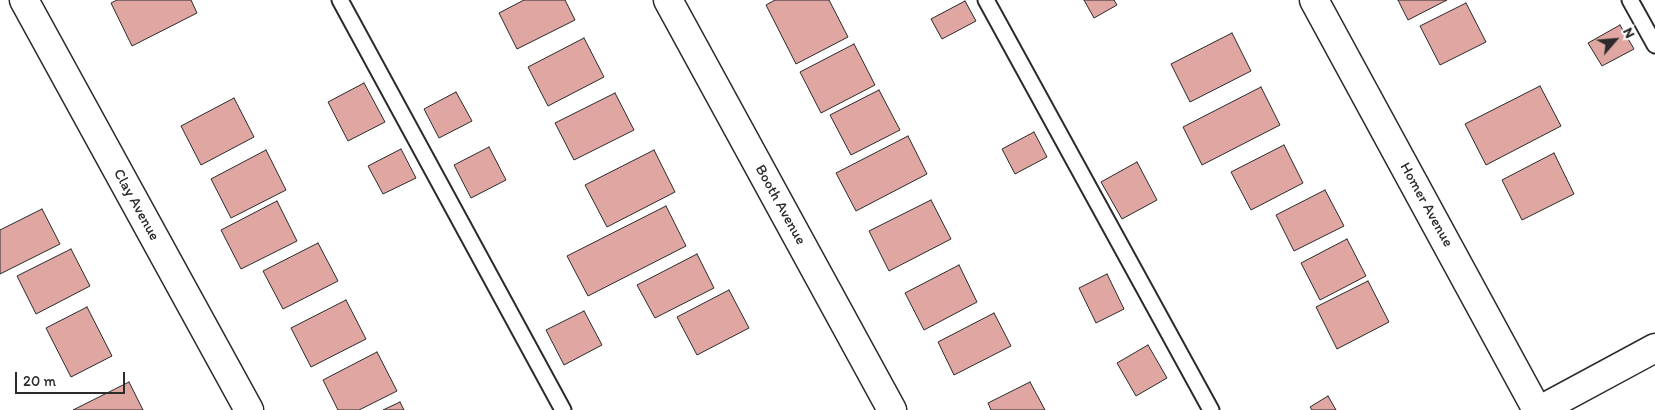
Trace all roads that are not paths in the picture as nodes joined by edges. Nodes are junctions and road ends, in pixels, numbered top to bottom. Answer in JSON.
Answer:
{"nodes":[{"id":1,"x":24,"y":0,"type":"edge"},
{"id":2,"x":340,"y":0,"type":"edge"},
{"id":3,"x":668,"y":0,"type":"edge"},
{"id":4,"x":986,"y":0,"type":"edge"},
{"id":5,"x":1314,"y":0,"type":"edge"},
{"id":6,"x":1630,"y":0,"type":"edge"},
{"id":7,"x":1655,"y":45,"type":"edge"},
{"id":8,"x":1655,"y":348,"type":"edge"},
{"id":9,"x":249,"y":410,"type":"edge"},
{"id":10,"x":563,"y":410,"type":"edge"},
{"id":11,"x":892,"y":410,"type":"edge"},
{"id":12,"x":1211,"y":410,"type":"edge"},
{"id":13,"x":1539,"y":410,"type":"edge"}],
"edges":[{"from":1,"to":9,"type":"street","name":"Clay Avenue"},
{"from":2,"to":10,"type":"lane"},
{"from":3,"to":11,"type":"street","name":"Booth Avenue"},
{"from":4,"to":12,"type":"lane"},
{"from":5,"to":13,"type":"street","name":"Homer Avenue"},
{"from":6,"to":7,"type":"lane"},
{"from":8,"to":13,"type":"street"}]}
